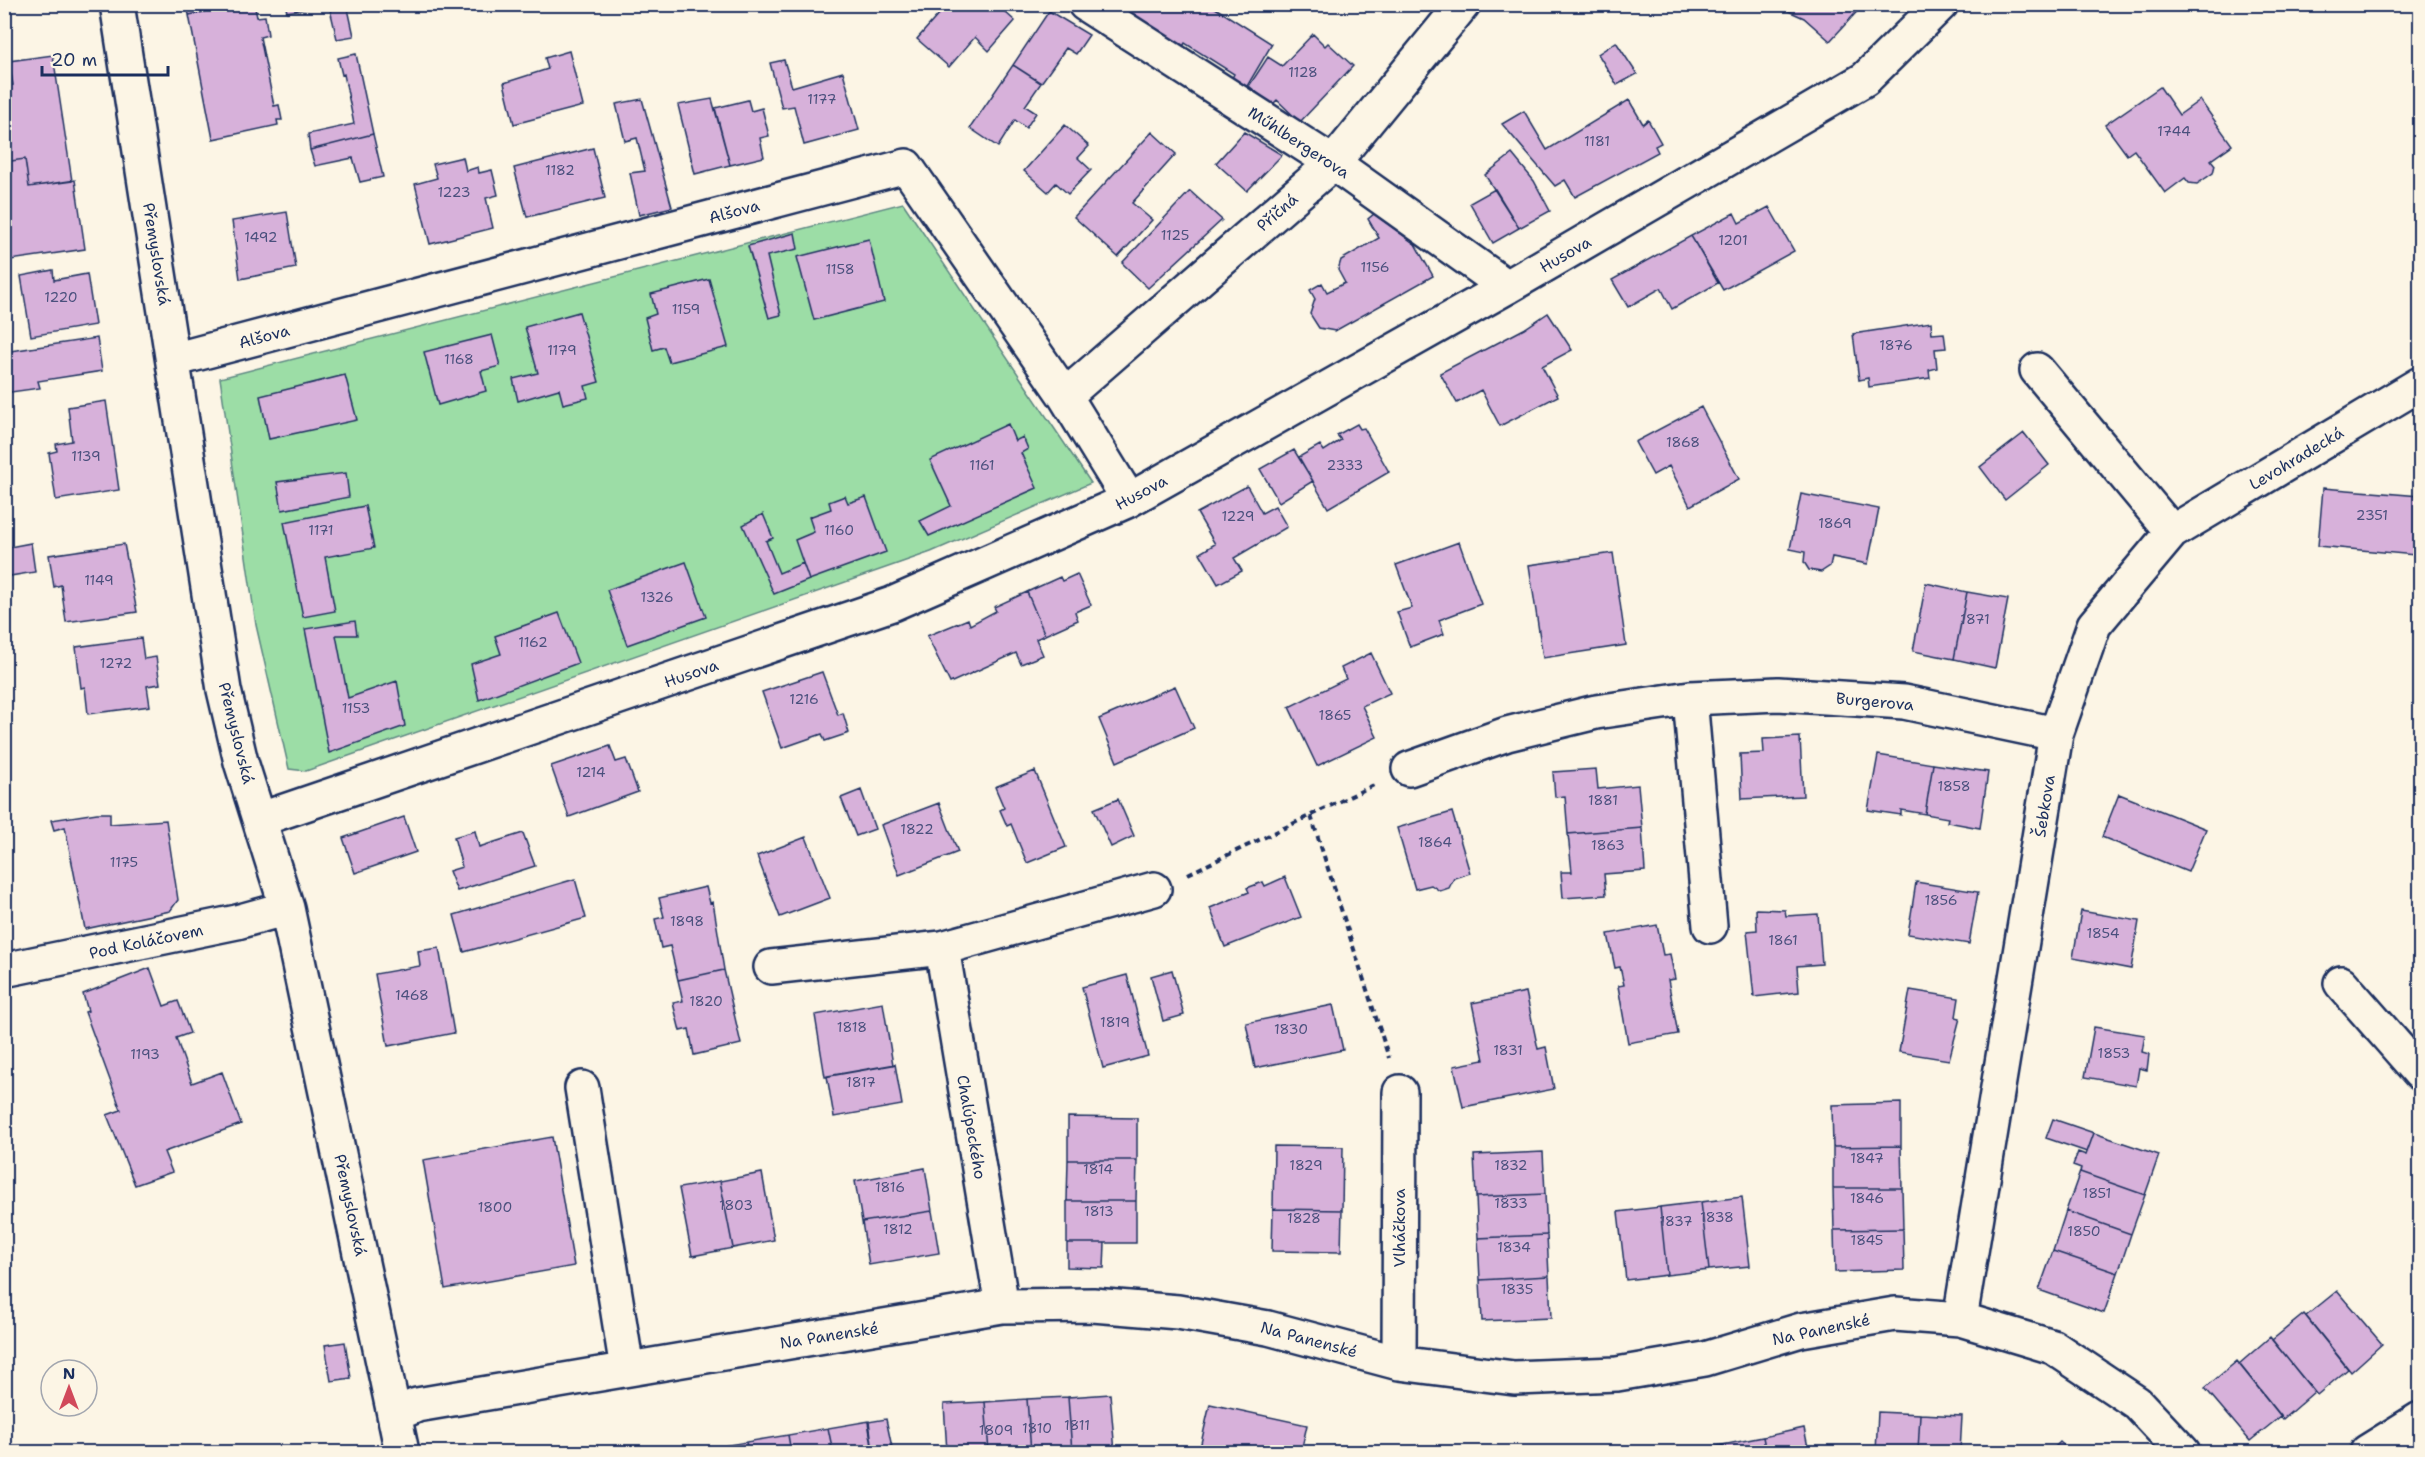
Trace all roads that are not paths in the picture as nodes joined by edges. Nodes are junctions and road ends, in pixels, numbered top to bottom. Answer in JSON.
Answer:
{"nodes":[{"id":1,"x":117,"y":4,"type":"edge"},
{"id":2,"x":1085,"y":4,"type":"edge"},
{"id":3,"x":1463,"y":4,"type":"edge"},
{"id":4,"x":1941,"y":4,"type":"edge"},
{"id":5,"x":1333,"y":163,"type":"junction"},
{"id":6,"x":1507,"y":287,"type":"junction"},
{"id":7,"x":173,"y":360,"type":"junction"},
{"id":8,"x":2037,"y":370,"type":"dead end"},
{"id":9,"x":2421,"y":384,"type":"edge"},
{"id":10,"x":1065,"y":396,"type":"junction"},
{"id":11,"x":1129,"y":500,"type":"junction"},
{"id":12,"x":2172,"y":532,"type":"junction"},
{"id":13,"x":1690,"y":698,"type":"junction"},
{"id":14,"x":2056,"y":734,"type":"junction"},
{"id":15,"x":1409,"y":769,"type":"road end"},
{"id":16,"x":261,"y":819,"type":"junction"},
{"id":17,"x":1154,"y":889,"type":"road end"},
{"id":18,"x":287,"y":908,"type":"junction"},
{"id":19,"x":1710,"y":926,"type":"dead end"},
{"id":20,"x":942,"y":948,"type":"junction"},
{"id":21,"x":771,"y":967,"type":"dead end"},
{"id":22,"x":4,"y":970,"type":"edge"},
{"id":23,"x":2341,"y":983,"type":"dead end"},
{"id":24,"x":2421,"y":1073,"type":"edge"},
{"id":25,"x":582,"y":1088,"type":"dead end"},
{"id":26,"x":1400,"y":1092,"type":"road end"},
{"id":27,"x":1002,"y":1306,"type":"junction"},
{"id":28,"x":1960,"y":1318,"type":"junction"},
{"id":29,"x":1399,"y":1363,"type":"junction"},
{"id":30,"x":627,"y":1369,"type":"junction"},
{"id":31,"x":394,"y":1415,"type":"junction"},
{"id":32,"x":2421,"y":1419,"type":"edge"},
{"id":33,"x":402,"y":1452,"type":"edge"},
{"id":34,"x":2184,"y":1452,"type":"edge"},
{"id":35,"x":2367,"y":1452,"type":"edge"}],
"edges":[{"from":1,"to":7,"type":"street","name":"Přemyslovská"},
{"from":2,"to":5,"type":"street","name":"Műhlbergerova"},
{"from":3,"to":5,"type":"street","name":"Příčná"},
{"from":4,"to":6,"type":"street","name":"Husova"},
{"from":5,"to":6,"type":"street","name":"Műhlbergerova"},
{"from":5,"to":10,"type":"street","name":"Příčná"},
{"from":6,"to":11,"type":"street","name":"Husova"},
{"from":7,"to":10,"type":"street","name":"Alšova"},
{"from":7,"to":16,"type":"street","name":"Přemyslovská"},
{"from":8,"to":12,"type":"street"},
{"from":9,"to":12,"type":"street","name":"Levohradecká"},
{"from":10,"to":11,"type":"street","name":"Alšova"},
{"from":11,"to":16,"type":"street","name":"Husova"},
{"from":12,"to":14,"type":"street","name":"Šebkova"},
{"from":13,"to":14,"type":"street","name":"Burgerova"},
{"from":13,"to":15,"type":"street","name":"Burgerova"},
{"from":13,"to":19,"type":"street"},
{"from":14,"to":28,"type":"street","name":"Šebkova"},
{"from":16,"to":18,"type":"street","name":"Přemyslovská"},
{"from":17,"to":20,"type":"street"},
{"from":18,"to":22,"type":"street","name":"Pod Koláčovem"},
{"from":18,"to":31,"type":"street","name":"Přemyslovská"},
{"from":20,"to":21,"type":"street"},
{"from":20,"to":27,"type":"street","name":"Chalúpeckého"},
{"from":23,"to":24,"type":"street"},
{"from":25,"to":30,"type":"street"},
{"from":26,"to":29,"type":"street","name":"Vlháčkova"},
{"from":27,"to":29,"type":"street","name":"Na Panenské"},
{"from":27,"to":30,"type":"street","name":"Na Panenské"},
{"from":28,"to":29,"type":"street","name":"Na Panenské"},
{"from":28,"to":34,"type":"street","name":"Na Panenské"},
{"from":30,"to":31,"type":"street","name":"Na Panenské"},
{"from":31,"to":33,"type":"street","name":"Přemyslovská"},
{"from":32,"to":35,"type":"street"}]}
